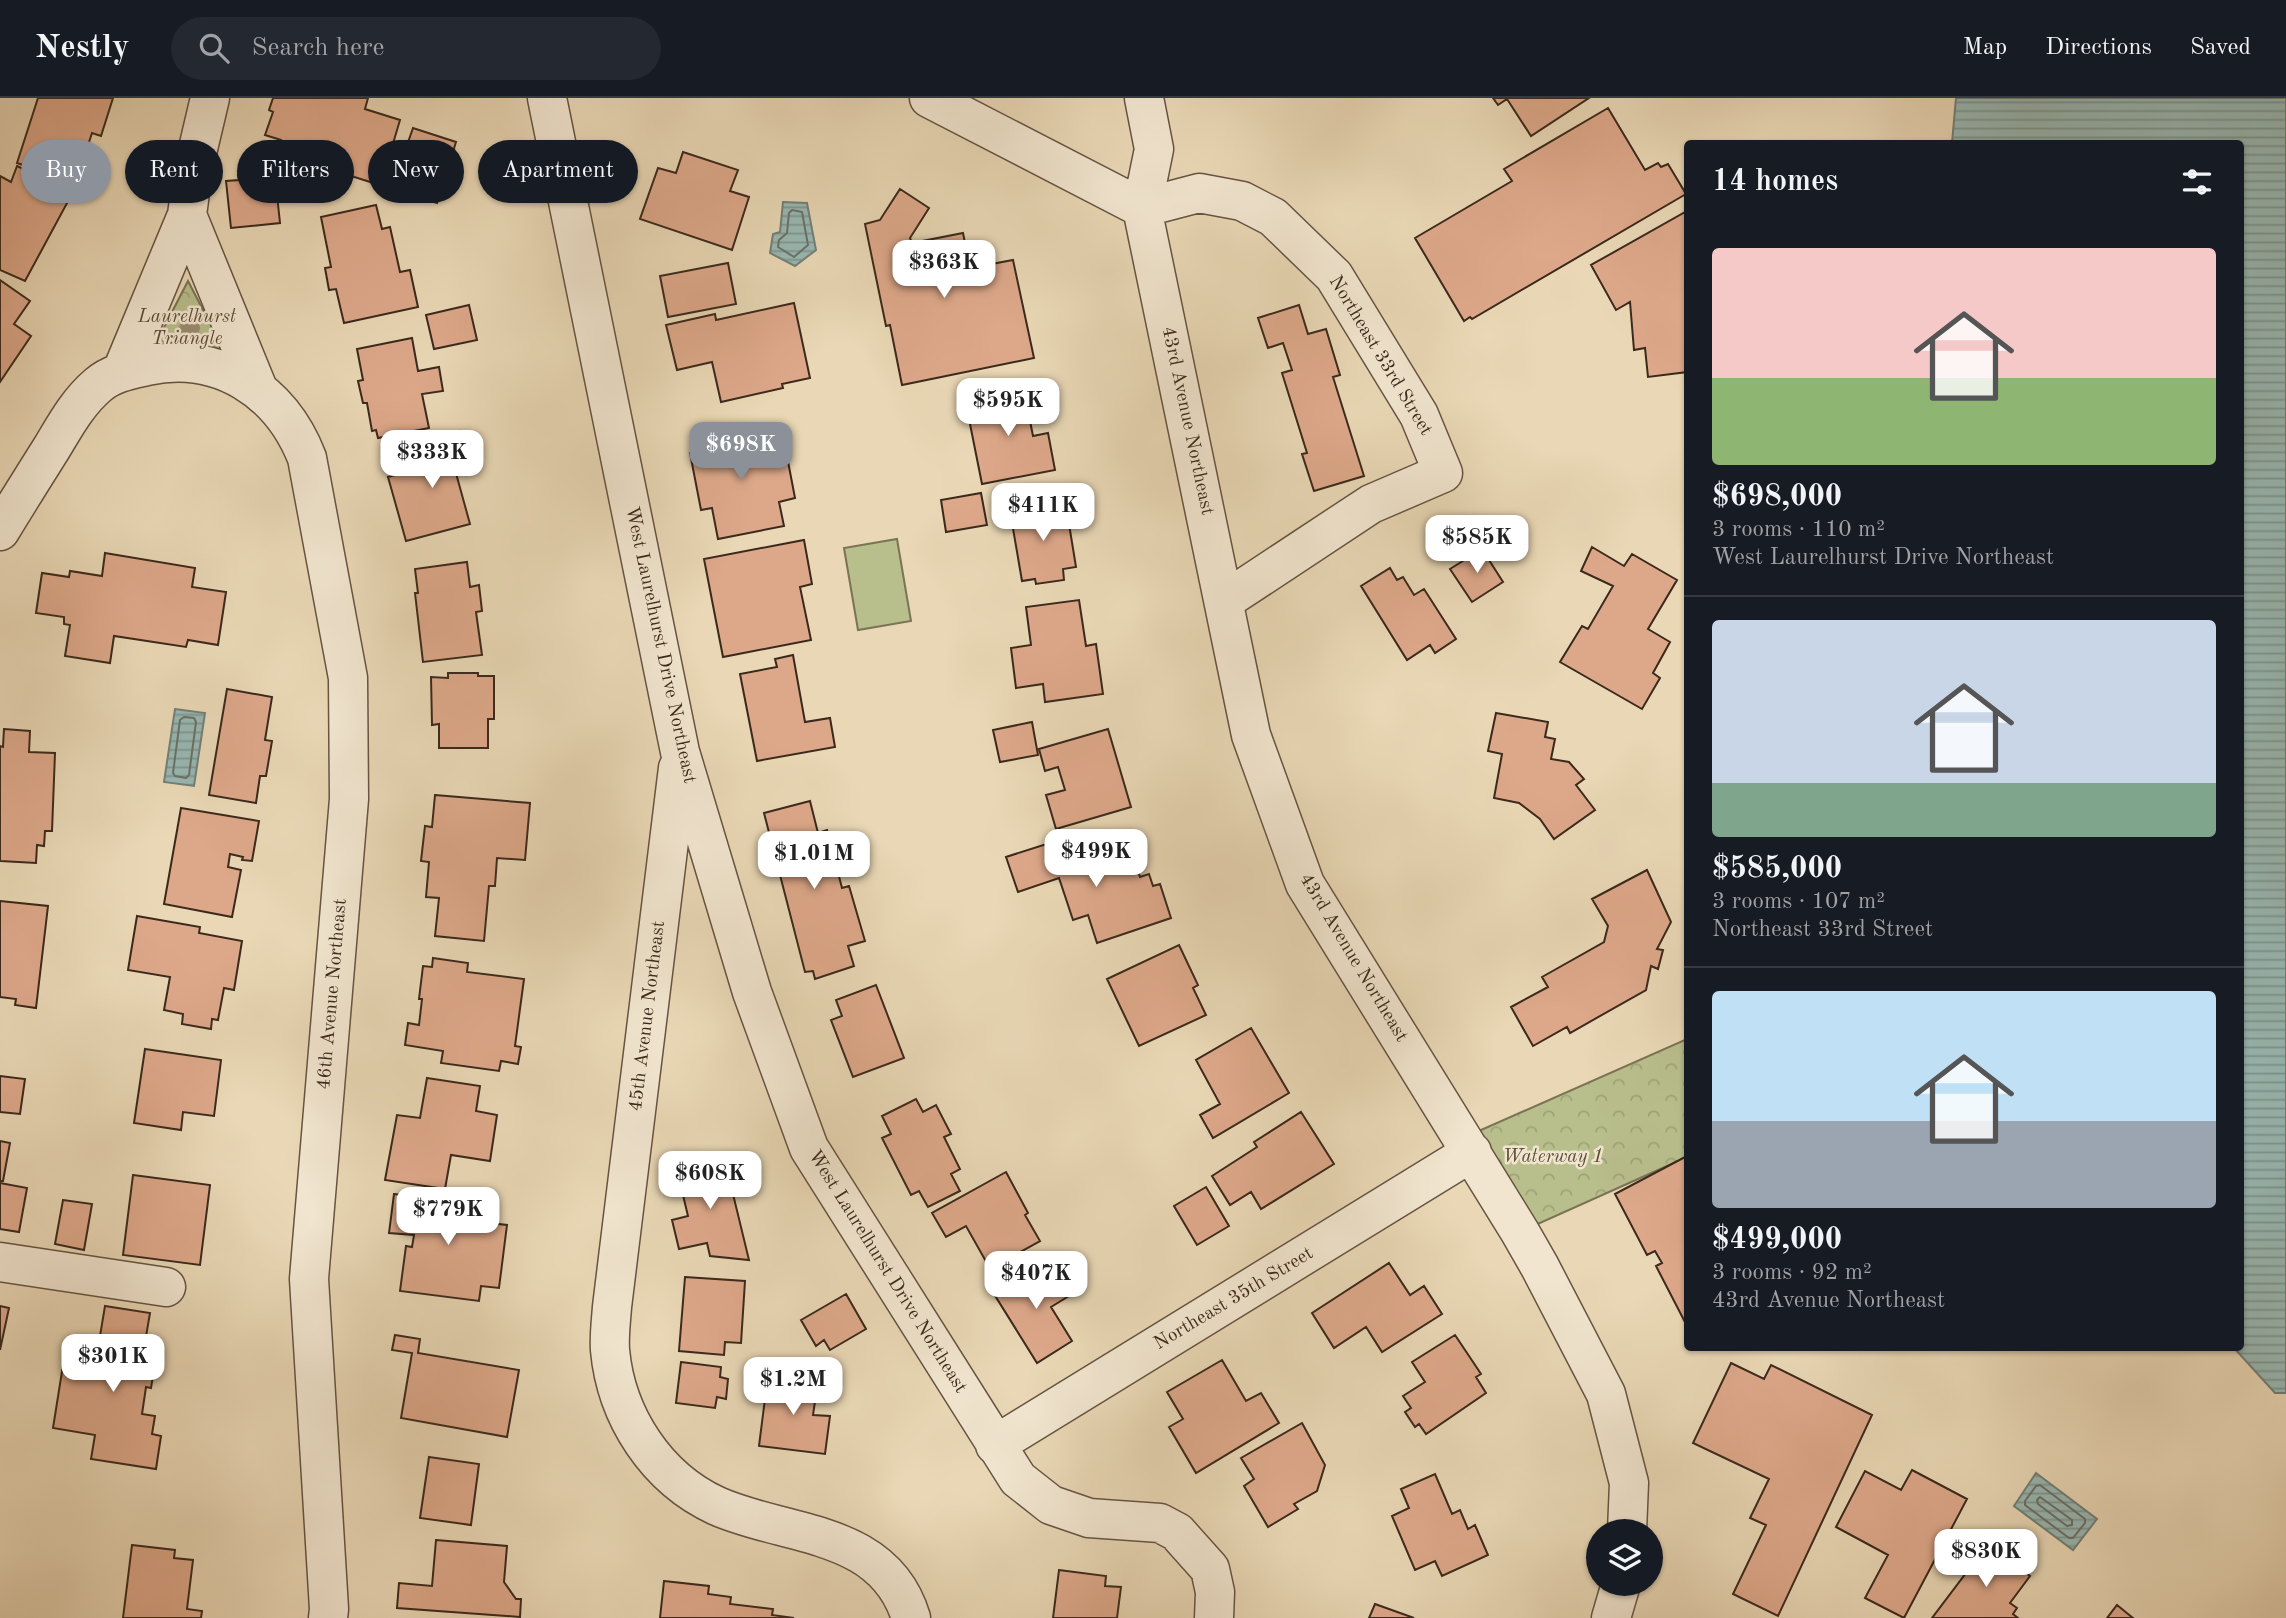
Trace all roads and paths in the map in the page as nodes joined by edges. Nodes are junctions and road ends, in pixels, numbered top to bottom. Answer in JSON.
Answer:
{"nodes":[{"id":1,"x":211,"y":98,"type":"edge"},
{"id":2,"x":547,"y":98,"type":"edge"},
{"id":3,"x":929,"y":98,"type":"edge"},
{"id":4,"x":1144,"y":98,"type":"edge"},
{"id":5,"x":1142,"y":208,"type":"junction"},
{"id":6,"x":187,"y":215,"type":"junction"},
{"id":7,"x":122,"y":371,"type":"junction"},
{"id":8,"x":258,"y":389,"type":"junction"},
{"id":9,"x":0,"y":531,"type":"edge"},
{"id":10,"x":1224,"y":601,"type":"junction"},
{"id":11,"x":680,"y":752,"type":"junction"},
{"id":12,"x":1472,"y":1152,"type":"junction"},
{"id":13,"x":0,"y":1262,"type":"edge"},
{"id":14,"x":166,"y":1287,"type":"dead end"},
{"id":15,"x":995,"y":1445,"type":"junction"},
{"id":16,"x":1628,"y":1519,"type":"edge"},
{"id":17,"x":1617,"y":1596,"type":"edge"},
{"id":18,"x":328,"y":1618,"type":"edge"},
{"id":19,"x":911,"y":1618,"type":"edge"},
{"id":20,"x":1214,"y":1618,"type":"edge"},
{"id":21,"x":1611,"y":1618,"type":"edge"}],
"edges":[{"from":1,"to":6,"type":"street"},
{"from":2,"to":11,"type":"street","name":"West Laurelhurst Drive Northeast"},
{"from":3,"to":5,"type":"street"},
{"from":4,"to":5,"type":"street","name":"43rd Avenue Northeast"},
{"from":5,"to":10,"type":"street","name":"43rd Avenue Northeast"},
{"from":5,"to":10,"type":"street","name":"Northeast 33rd Street"},
{"from":6,"to":7,"type":"street"},
{"from":6,"to":8,"type":"street","name":"46th Avenue Northeast"},
{"from":7,"to":8,"type":"street","name":"46th Avenue Northeast"},
{"from":7,"to":9,"type":"street"},
{"from":8,"to":18,"type":"street","name":"46th Avenue Northeast"},
{"from":10,"to":12,"type":"street","name":"43rd Avenue Northeast"},
{"from":11,"to":15,"type":"street","name":"West Laurelhurst Drive Northeast"},
{"from":11,"to":19,"type":"street","name":"45th Avenue Northeast"},
{"from":12,"to":15,"type":"street","name":"Northeast 35th Street"},
{"from":12,"to":16,"type":"street","name":"43rd Avenue Northeast"},
{"from":13,"to":14,"type":"street"},
{"from":15,"to":20,"type":"street","name":"West Laurelhurst Drive Northeast"},
{"from":17,"to":21,"type":"street"}]}
